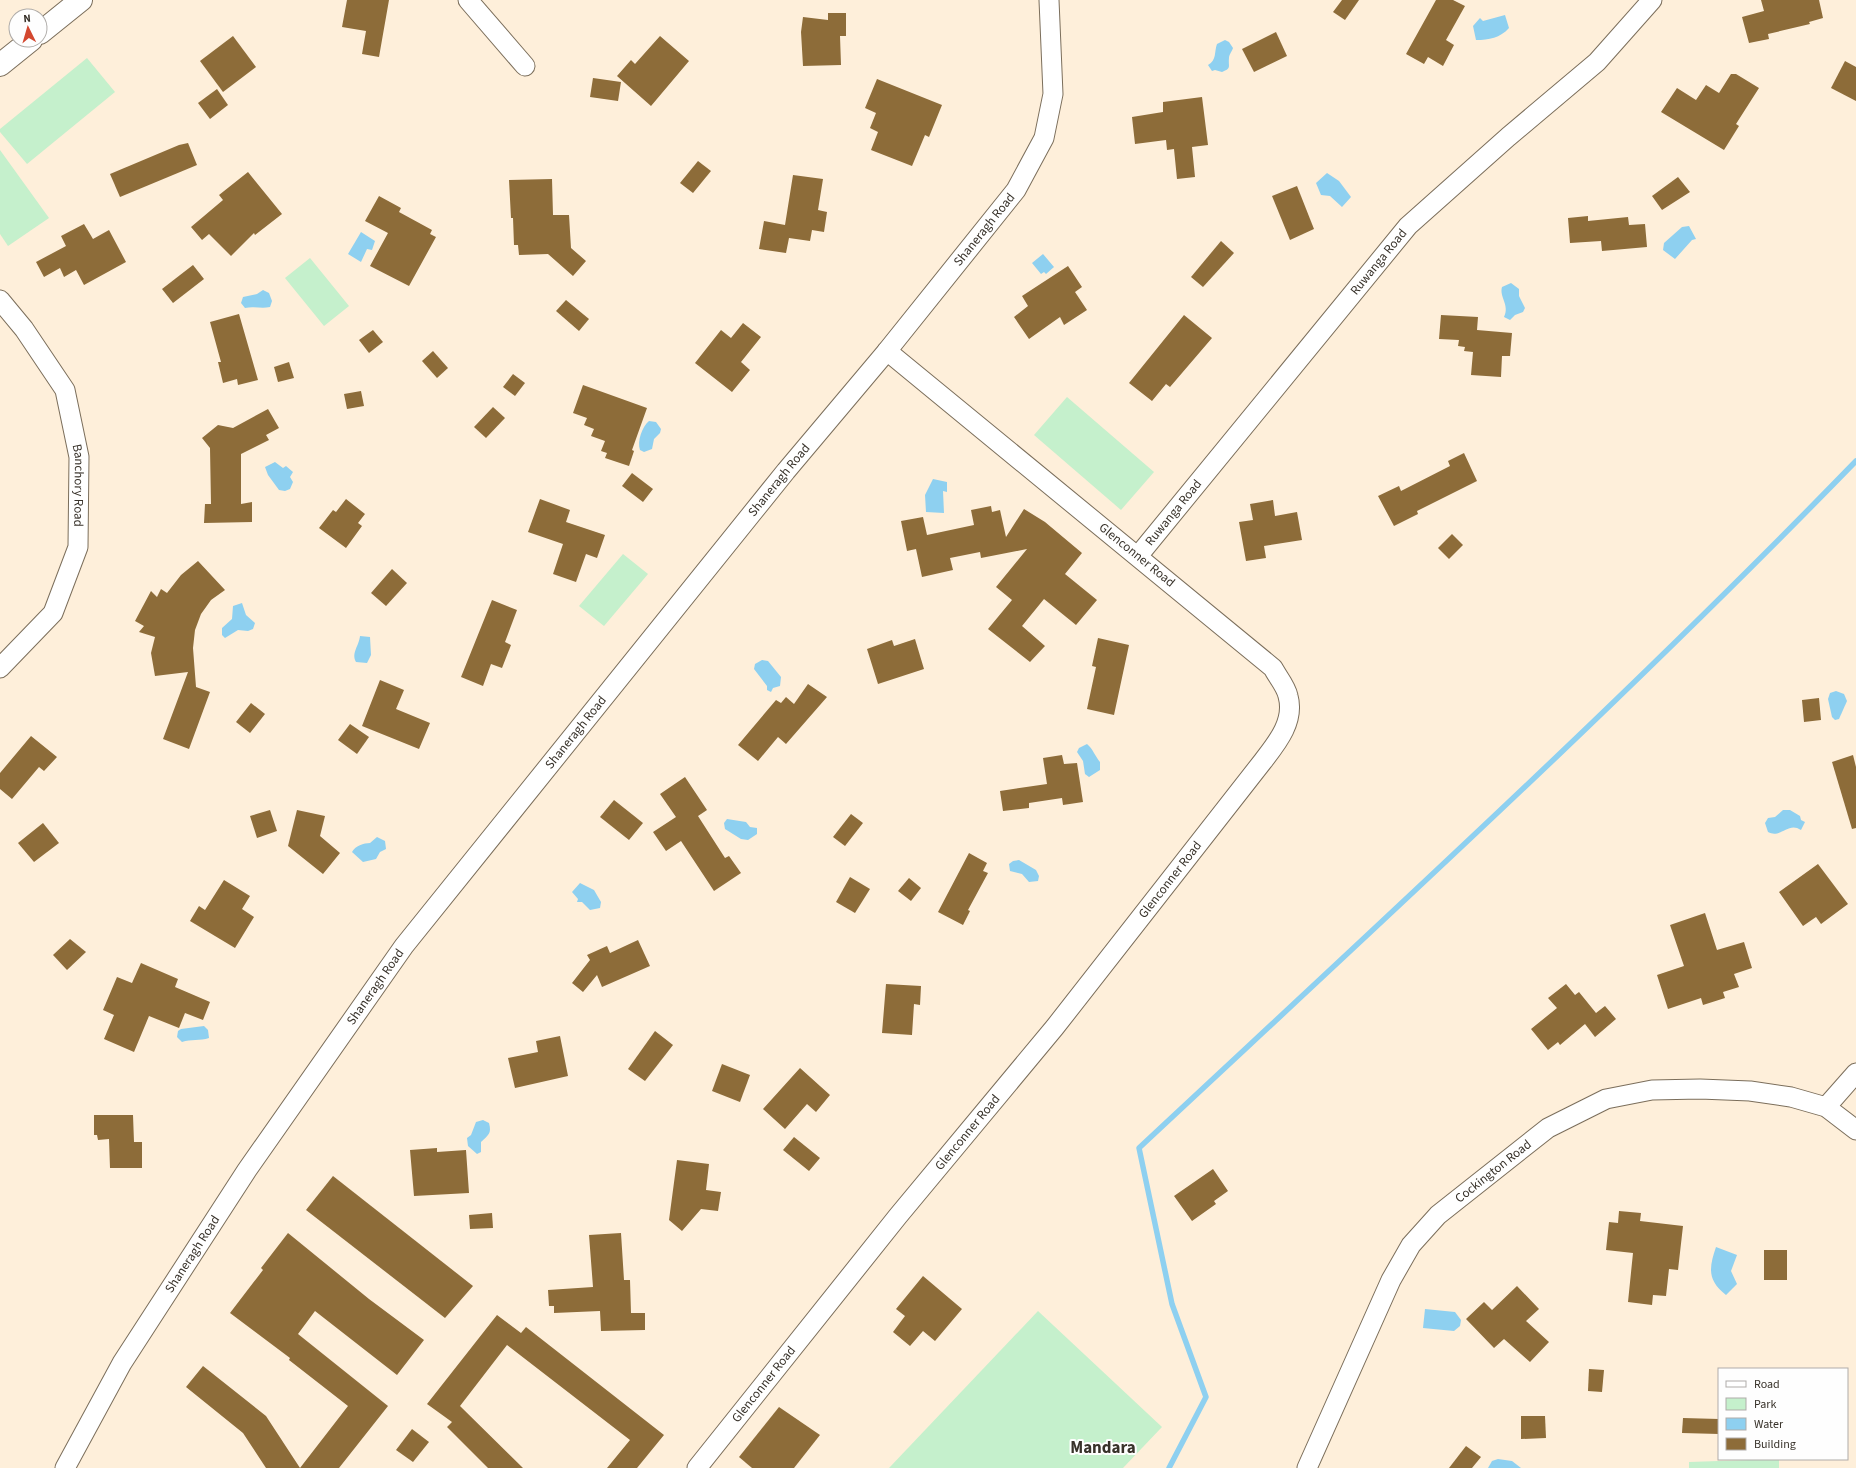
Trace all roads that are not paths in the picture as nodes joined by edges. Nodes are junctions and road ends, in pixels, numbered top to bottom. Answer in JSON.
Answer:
{"nodes":[{"id":1,"x":82,"y":0,"type":"edge"},
{"id":2,"x":468,"y":0,"type":"edge"},
{"id":3,"x":1049,"y":0,"type":"edge"},
{"id":4,"x":1652,"y":0,"type":"edge"},
{"id":5,"x":48,"y":27,"type":"edge"},
{"id":6,"x":21,"y":48,"type":"edge"},
{"id":7,"x":0,"y":65,"type":"edge"},
{"id":8,"x":525,"y":66,"type":"dead end"},
{"id":9,"x":0,"y":300,"type":"edge"},
{"id":10,"x":887,"y":351,"type":"junction"},
{"id":11,"x":1138,"y":556,"type":"junction"},
{"id":12,"x":0,"y":668,"type":"edge"},
{"id":13,"x":1856,"y":1073,"type":"edge"},
{"id":14,"x":1826,"y":1107,"type":"junction"},
{"id":15,"x":1856,"y":1130,"type":"edge"},
{"id":16,"x":65,"y":1468,"type":"edge"},
{"id":17,"x":697,"y":1468,"type":"edge"},
{"id":18,"x":1307,"y":1468,"type":"edge"}],
"edges":[{"from":1,"to":5,"type":"street"},
{"from":2,"to":8,"type":"street"},
{"from":3,"to":10,"type":"street","name":"Shaneragh Road"},
{"from":4,"to":11,"type":"street","name":"Ruwanga Road"},
{"from":6,"to":7,"type":"street"},
{"from":9,"to":12,"type":"street","name":"Banchory Road"},
{"from":10,"to":11,"type":"street","name":"Glenconner Road"},
{"from":10,"to":16,"type":"street","name":"Shaneragh Road"},
{"from":11,"to":17,"type":"street","name":"Glenconner Road"},
{"from":13,"to":14,"type":"street"},
{"from":14,"to":15,"type":"street"},
{"from":14,"to":18,"type":"street","name":"Cockington Road"}]}
